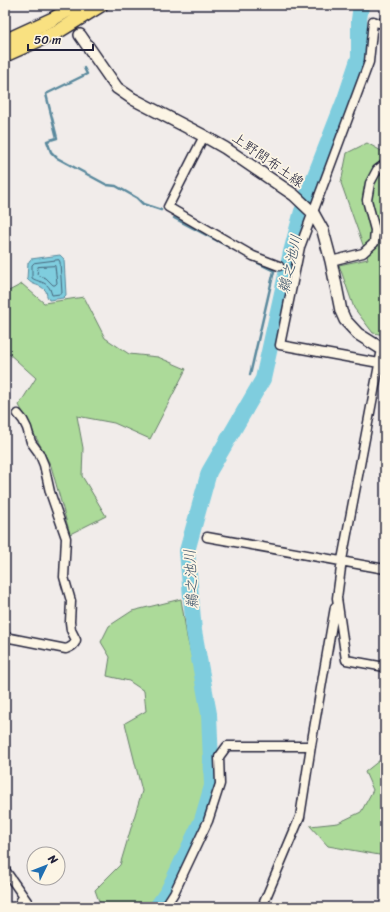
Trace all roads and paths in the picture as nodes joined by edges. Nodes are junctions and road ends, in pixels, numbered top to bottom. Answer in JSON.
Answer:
{"nodes":[{"id":1,"x":77,"y":5,"type":"edge"},
{"id":2,"x":101,"y":5,"type":"edge"},
{"id":3,"x":385,"y":26,"type":"edge"},
{"id":4,"x":80,"y":36,"type":"dead end"},
{"id":5,"x":5,"y":41,"type":"edge"},
{"id":6,"x":5,"y":55,"type":"edge"},
{"id":7,"x":204,"y":136,"type":"junction"},
{"id":8,"x":385,"y":164,"type":"edge"},
{"id":9,"x":313,"y":213,"type":"junction"},
{"id":10,"x":331,"y":261,"type":"junction"},
{"id":11,"x":279,"y":266,"type":"dead end"},
{"id":12,"x":384,"y":349,"type":"edge"},
{"id":13,"x":379,"y":363,"type":"junction"},
{"id":14,"x":18,"y":414,"type":"dead end"},
{"id":15,"x":207,"y":537,"type":"dead end"},
{"id":16,"x":342,"y":560,"type":"junction"},
{"id":17,"x":385,"y":568,"type":"edge"},
{"id":18,"x":337,"y":598,"type":"junction"},
{"id":19,"x":5,"y":637,"type":"edge"},
{"id":20,"x":385,"y":667,"type":"edge"},
{"id":21,"x":311,"y":746,"type":"junction"},
{"id":22,"x":5,"y":870,"type":"edge"},
{"id":23,"x":23,"y":897,"type":"junction"},
{"id":24,"x":17,"y":907,"type":"edge"},
{"id":25,"x":31,"y":907,"type":"edge"},
{"id":26,"x":165,"y":907,"type":"edge"},
{"id":27,"x":262,"y":907,"type":"edge"}],
"edges":[{"from":1,"to":5,"type":"highway"},
{"from":2,"to":6,"type":"highway"},
{"from":3,"to":9,"type":"street"},
{"from":4,"to":7,"type":"main road","name":"上野間布土線"},
{"from":7,"to":9,"type":"main road","name":"上野間布土線"},
{"from":7,"to":11,"type":"street"},
{"from":8,"to":10,"type":"street"},
{"from":9,"to":10,"type":"main road","name":"上野間布土線"},
{"from":9,"to":13,"type":"street"},
{"from":10,"to":12,"type":"main road","name":"上野間布土線"},
{"from":12,"to":13,"type":"street"},
{"from":13,"to":16,"type":"street"},
{"from":14,"to":19,"type":"street"},
{"from":15,"to":16,"type":"street"},
{"from":16,"to":17,"type":"street"},
{"from":16,"to":18,"type":"street"},
{"from":18,"to":20,"type":"street"},
{"from":18,"to":21,"type":"street"},
{"from":21,"to":26,"type":"street"},
{"from":21,"to":27,"type":"street"},
{"from":22,"to":23,"type":"street"},
{"from":23,"to":24,"type":"street"},
{"from":23,"to":25,"type":"street"}]}
